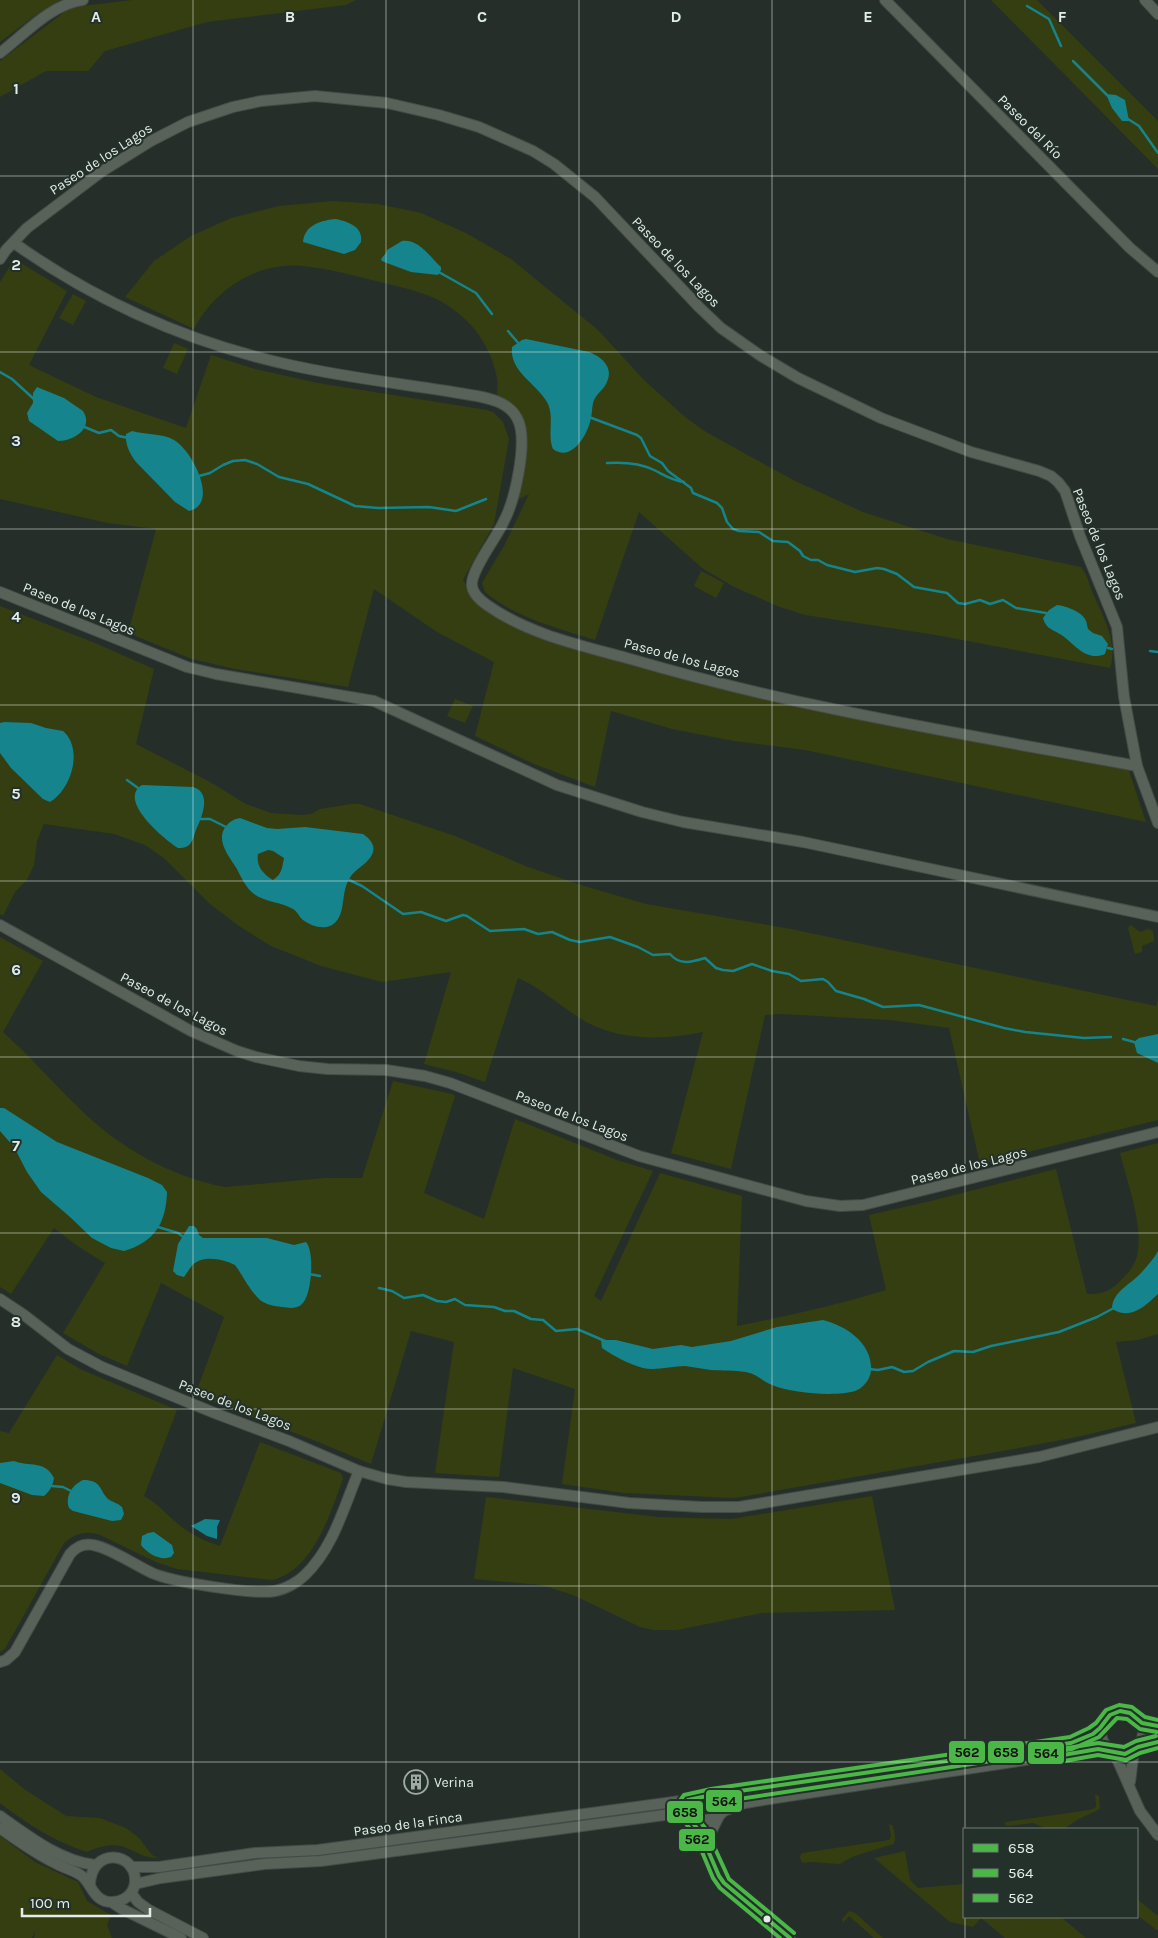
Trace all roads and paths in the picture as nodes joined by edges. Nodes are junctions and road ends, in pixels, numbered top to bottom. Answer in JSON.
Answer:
{"nodes":[{"id":1,"x":83,"y":0,"type":"edge"},
{"id":2,"x":885,"y":0,"type":"edge"},
{"id":3,"x":1144,"y":0,"type":"edge"},
{"id":4,"x":1158,"y":14,"type":"edge"},
{"id":5,"x":0,"y":53,"type":"edge"},
{"id":6,"x":14,"y":242,"type":"junction"},
{"id":7,"x":0,"y":259,"type":"edge"},
{"id":8,"x":1158,"y":272,"type":"edge"},
{"id":9,"x":0,"y":592,"type":"edge"},
{"id":10,"x":1137,"y":766,"type":"junction"},
{"id":11,"x":1158,"y":823,"type":"edge"},
{"id":12,"x":1158,"y":917,"type":"edge"},
{"id":13,"x":0,"y":925,"type":"edge"},
{"id":14,"x":1158,"y":1132,"type":"edge"},
{"id":15,"x":0,"y":1299,"type":"edge"},
{"id":16,"x":1158,"y":1427,"type":"edge"},
{"id":17,"x":359,"y":1471,"type":"junction"},
{"id":18,"x":0,"y":1662,"type":"edge"},
{"id":19,"x":1142,"y":1723,"type":"junction"},
{"id":20,"x":1158,"y":1726,"type":"edge"},
{"id":21,"x":1101,"y":1728,"type":"junction"},
{"id":22,"x":1158,"y":1742,"type":"edge"},
{"id":23,"x":1136,"y":1749,"type":"junction"},
{"id":24,"x":1112,"y":1751,"type":"junction"},
{"id":25,"x":1129,"y":1786,"type":"junction"},
{"id":26,"x":721,"y":1795,"type":"junction"},
{"id":27,"x":688,"y":1800,"type":"junction"},
{"id":28,"x":722,"y":1813,"type":"junction"},
{"id":29,"x":0,"y":1816,"type":"edge"},
{"id":30,"x":688,"y":1817,"type":"junction"},
{"id":31,"x":0,"y":1828,"type":"edge"},
{"id":32,"x":1158,"y":1835,"type":"edge"},
{"id":33,"x":708,"y":1847,"type":"junction"},
{"id":34,"x":95,"y":1865,"type":"junction"},
{"id":35,"x":131,"y":1867,"type":"junction"},
{"id":36,"x":90,"y":1884,"type":"junction"},
{"id":37,"x":133,"y":1888,"type":"junction"},
{"id":38,"x":113,"y":1903,"type":"junction"},
{"id":39,"x":181,"y":1938,"type":"edge"},
{"id":40,"x":204,"y":1938,"type":"edge"},
{"id":41,"x":790,"y":1938,"type":"edge"}],
"edges":[{"from":1,"to":5,"type":"street"},
{"from":2,"to":8,"type":"street","name":"Paseo del Río"},
{"from":3,"to":4,"type":"street"},
{"from":6,"to":7,"type":"street","name":"Paseo de los Lagos"},
{"from":6,"to":10,"type":"street","name":"Paseo de los Lagos"},
{"from":6,"to":10,"type":"street","name":"Paseo de los Lagos"},
{"from":9,"to":12,"type":"street","name":"Paseo de los Lagos"},
{"from":10,"to":11,"type":"street","name":"Paseo de los Lagos"},
{"from":13,"to":14,"type":"street","name":"Paseo de los Lagos"},
{"from":15,"to":17,"type":"street","name":"Paseo de los Lagos"},
{"from":16,"to":17,"type":"street","name":"Paseo de los Lagos"},
{"from":17,"to":18,"type":"street"},
{"from":19,"to":20,"type":"street"},
{"from":19,"to":21,"type":"street"},
{"from":19,"to":23,"type":"street"},
{"from":21,"to":24,"type":"street"},
{"from":21,"to":26,"type":"street"},
{"from":22,"to":23,"type":"street"},
{"from":23,"to":24,"type":"street"},
{"from":23,"to":25,"type":"street"},
{"from":24,"to":25,"type":"street"},
{"from":24,"to":28,"type":"street"},
{"from":25,"to":32,"type":"street"},
{"from":26,"to":27,"type":"street","name":"Paseo de la Finca"},
{"from":26,"to":28,"type":"street"},
{"from":27,"to":30,"type":"street"},
{"from":27,"to":35,"type":"street","name":"Paseo de la Finca"},
{"from":28,"to":30,"type":"street","name":"Paseo de la Finca"},
{"from":28,"to":33,"type":"street"},
{"from":29,"to":34,"type":"street"},
{"from":30,"to":33,"type":"street"},
{"from":30,"to":37,"type":"street","name":"Paseo de la Finca"},
{"from":31,"to":36,"type":"street"},
{"from":33,"to":41,"type":"street"},
{"from":34,"to":35,"type":"street"},
{"from":34,"to":36,"type":"street"},
{"from":35,"to":37,"type":"street"},
{"from":36,"to":38,"type":"street"},
{"from":37,"to":38,"type":"street"},
{"from":37,"to":40,"type":"street"},
{"from":38,"to":39,"type":"street"}]}
